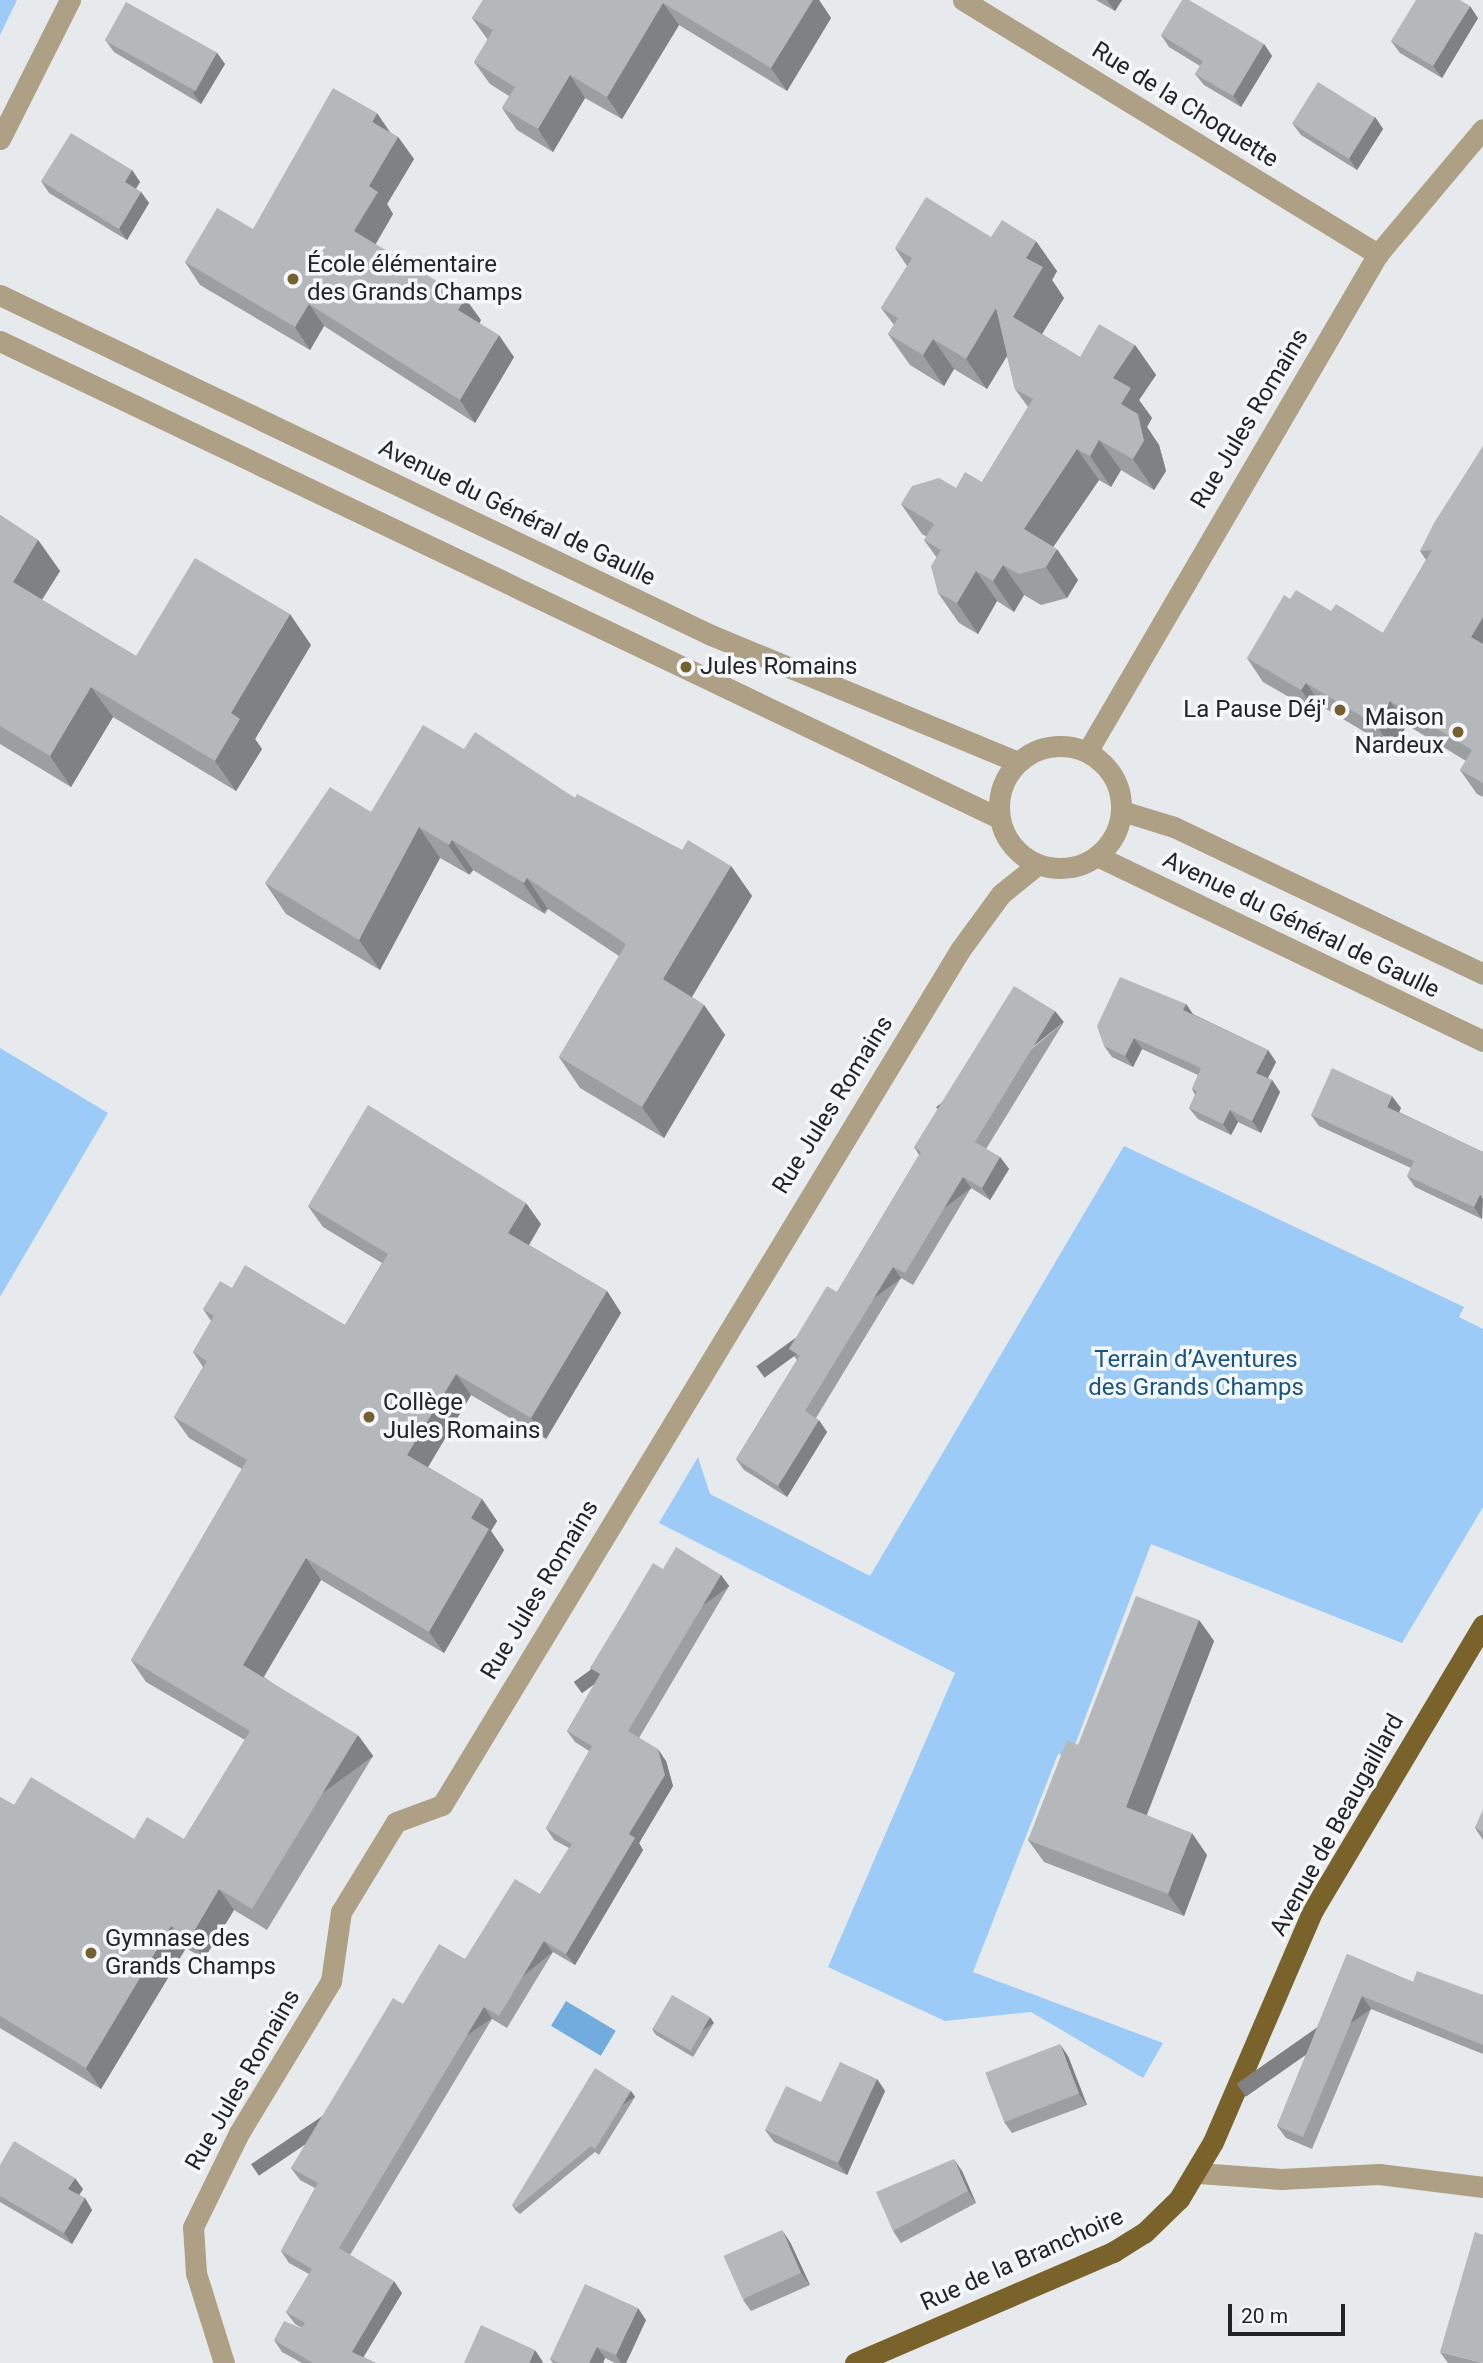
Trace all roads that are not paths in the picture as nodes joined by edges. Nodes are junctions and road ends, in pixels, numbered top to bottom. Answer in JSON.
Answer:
{"nodes":[{"id":1,"x":70,"y":0,"type":"edge"},
{"id":2,"x":963,"y":0,"type":"edge"},
{"id":3,"x":1483,"y":129,"type":"edge"},
{"id":4,"x":0,"y":139,"type":"edge"},
{"id":5,"x":1378,"y":254,"type":"junction"},
{"id":6,"x":0,"y":296,"type":"edge"},
{"id":7,"x":0,"y":341,"type":"edge"},
{"id":8,"x":1087,"y":752,"type":"junction"},
{"id":9,"x":1018,"y":762,"type":"junction"},
{"id":10,"x":1122,"y":811,"type":"junction"},
{"id":11,"x":999,"y":818,"type":"junction"},
{"id":12,"x":1097,"y":856,"type":"junction"},
{"id":13,"x":1037,"y":865,"type":"junction"},
{"id":14,"x":1483,"y":974,"type":"edge"},
{"id":15,"x":1483,"y":1041,"type":"edge"},
{"id":16,"x":1483,"y":1625,"type":"edge"},
{"id":17,"x":1198,"y":2174,"type":"junction"},
{"id":18,"x":1483,"y":2187,"type":"edge"},
{"id":19,"x":223,"y":2363,"type":"edge"},
{"id":20,"x":855,"y":2363,"type":"edge"}],
"edges":[{"from":1,"to":4,"type":"street"},
{"from":2,"to":5,"type":"street","name":"Rue de la Choquette"},
{"from":3,"to":5,"type":"street","name":"Rue Jules Romains"},
{"from":5,"to":8,"type":"street","name":"Rue Jules Romains"},
{"from":6,"to":9,"type":"street","name":"Avenue du Général de Gaulle"},
{"from":7,"to":11,"type":"street"},
{"from":8,"to":9,"type":"street"},
{"from":8,"to":10,"type":"street"},
{"from":9,"to":11,"type":"street"},
{"from":10,"to":12,"type":"street"},
{"from":10,"to":14,"type":"street","name":"Avenue du Général de Gaulle"},
{"from":11,"to":13,"type":"street"},
{"from":12,"to":13,"type":"street"},
{"from":12,"to":15,"type":"street","name":"Avenue du Général de Gaulle"},
{"from":13,"to":19,"type":"street","name":"Rue Jules Romains"},
{"from":16,"to":17,"type":"main road","name":"Avenue de Beaugaillard"},
{"from":17,"to":18,"type":"street"},
{"from":17,"to":20,"type":"main road","name":"Rue de la Branchoire"}]}
